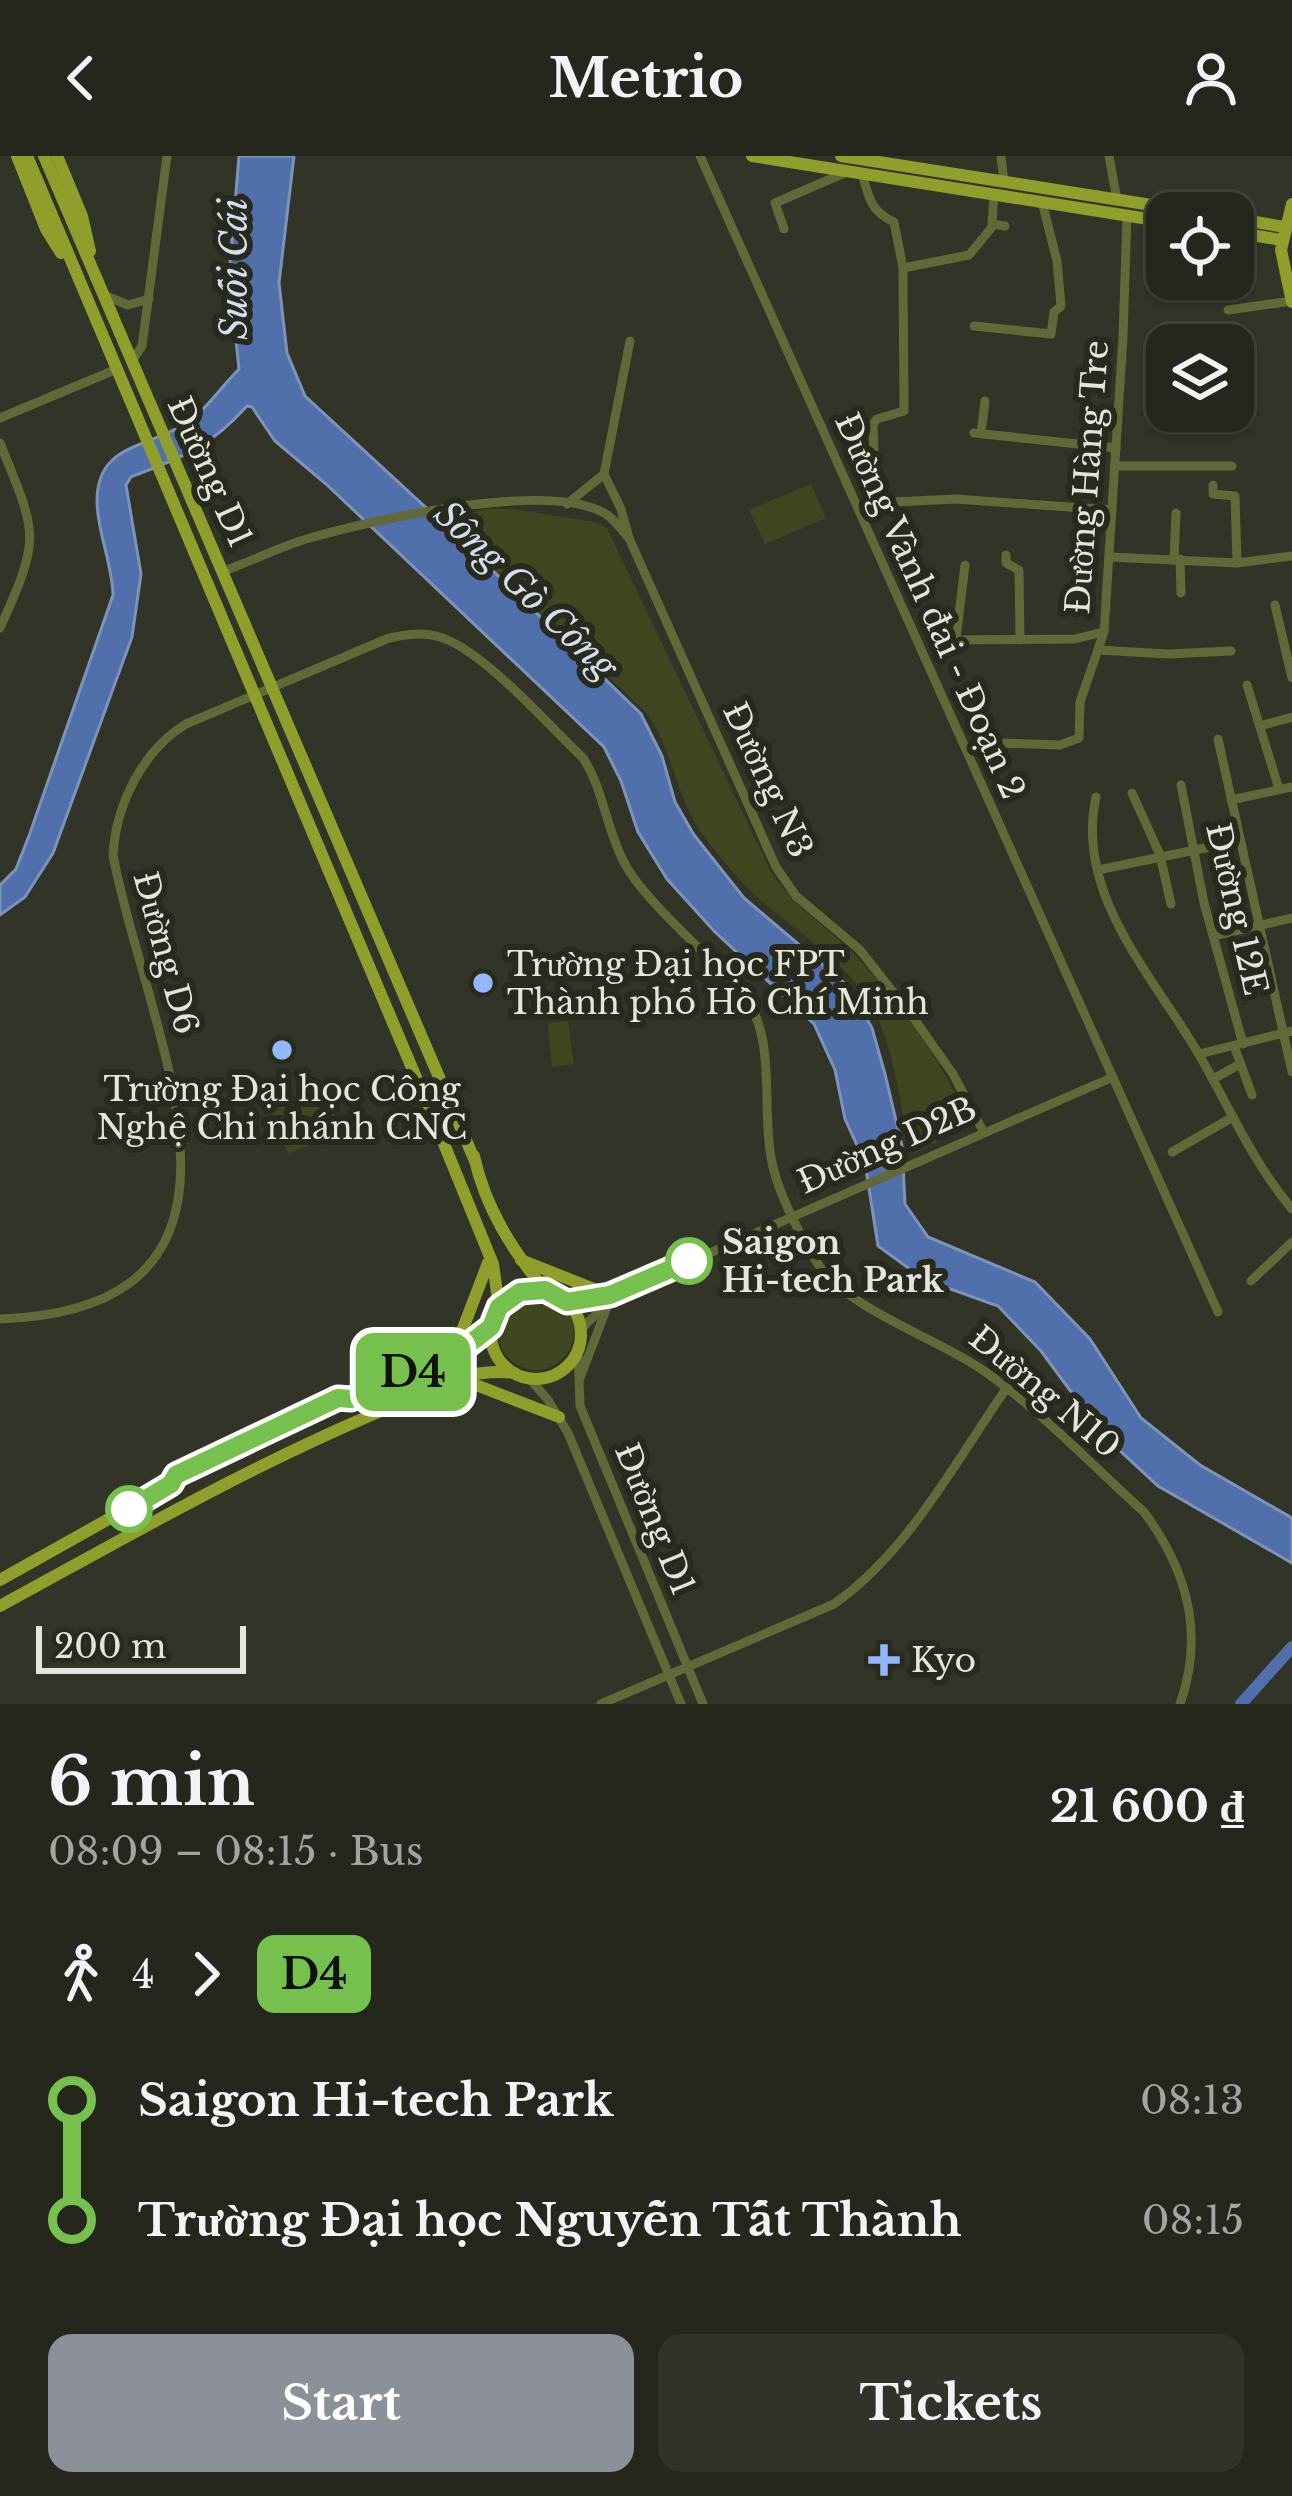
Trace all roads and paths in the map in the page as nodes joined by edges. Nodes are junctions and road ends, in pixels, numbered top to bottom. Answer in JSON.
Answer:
{"nodes":[{"id":1,"x":17,"y":156,"type":"edge"},
{"id":2,"x":27,"y":156,"type":"edge"},
{"id":3,"x":44,"y":156,"type":"edge"},
{"id":4,"x":57,"y":156,"type":"edge"},
{"id":5,"x":166,"y":156,"type":"edge"},
{"id":6,"x":700,"y":156,"type":"edge"},
{"id":7,"x":752,"y":156,"type":"edge"},
{"id":8,"x":842,"y":156,"type":"edge"},
{"id":9,"x":1001,"y":156,"type":"edge"},
{"id":10,"x":1109,"y":156,"type":"edge"},
{"id":11,"x":875,"y":159,"type":"edge"},
{"id":12,"x":855,"y":172,"type":"junction"},
{"id":13,"x":1004,"y":182,"type":"junction"},
{"id":14,"x":994,"y":194,"type":"junction"},
{"id":15,"x":1118,"y":200,"type":"junction"},
{"id":16,"x":1042,"y":202,"type":"junction"},
{"id":17,"x":1146,"y":204,"type":"edge"},
{"id":18,"x":1292,"y":204,"type":"edge"},
{"id":19,"x":1126,"y":215,"type":"junction"},
{"id":20,"x":1146,"y":218,"type":"edge"},
{"id":21,"x":1254,"y":224,"type":"edge"},
{"id":22,"x":784,"y":229,"type":"dead end"},
{"id":23,"x":1254,"y":232,"type":"edge"},
{"id":24,"x":1283,"y":233,"type":"junction"},
{"id":25,"x":1292,"y":252,"type":"edge"},
{"id":26,"x":903,"y":268,"type":"junction"},
{"id":27,"x":1289,"y":273,"type":"edge"},
{"id":28,"x":96,"y":276,"type":"junction"},
{"id":29,"x":81,"y":284,"type":"junction"},
{"id":30,"x":104,"y":295,"type":"junction"},
{"id":31,"x":148,"y":299,"type":"junction"},
{"id":32,"x":1292,"y":301,"type":"edge"},
{"id":33,"x":1228,"y":310,"type":"dead end"},
{"id":34,"x":974,"y":326,"type":"dead end"},
{"id":35,"x":630,"y":341,"type":"dead end"},
{"id":36,"x":132,"y":361,"type":"junction"},
{"id":37,"x":117,"y":369,"type":"junction"},
{"id":38,"x":985,"y":401,"type":"dead end"},
{"id":39,"x":0,"y":418,"type":"edge"},
{"id":40,"x":0,"y":442,"type":"edge"},
{"id":41,"x":1116,"y":448,"type":"junction"},
{"id":42,"x":1115,"y":466,"type":"junction"},
{"id":43,"x":1232,"y":466,"type":"dead end"},
{"id":44,"x":604,"y":475,"type":"junction"},
{"id":45,"x":874,"y":481,"type":"dead end"},
{"id":46,"x":1213,"y":485,"type":"dead end"},
{"id":47,"x":893,"y":502,"type":"dead end"},
{"id":48,"x":567,"y":504,"type":"junction"},
{"id":49,"x":1112,"y":510,"type":"junction"},
{"id":50,"x":1176,"y":513,"type":"dead end"},
{"id":51,"x":629,"y":538,"type":"junction"},
{"id":52,"x":1006,"y":555,"type":"dead end"},
{"id":53,"x":1292,"y":556,"type":"edge"},
{"id":54,"x":1109,"y":557,"type":"junction"},
{"id":55,"x":1178,"y":559,"type":"junction"},
{"id":56,"x":1238,"y":562,"type":"junction"},
{"id":57,"x":965,"y":565,"type":"dead end"},
{"id":58,"x":224,"y":572,"type":"junction"},
{"id":59,"x":1180,"y":593,"type":"dead end"},
{"id":60,"x":1275,"y":604,"type":"dead end"},
{"id":61,"x":0,"y":628,"type":"edge"},
{"id":62,"x":1104,"y":632,"type":"junction"},
{"id":63,"x":956,"y":639,"type":"junction"},
{"id":64,"x":935,"y":640,"type":"dead end"},
{"id":65,"x":1020,"y":640,"type":"junction"},
{"id":66,"x":1098,"y":650,"type":"junction"},
{"id":67,"x":1231,"y":651,"type":"dead end"},
{"id":68,"x":1292,"y":678,"type":"edge"},
{"id":69,"x":1247,"y":685,"type":"dead end"},
{"id":70,"x":274,"y":688,"type":"junction"},
{"id":71,"x":256,"y":697,"type":"junction"},
{"id":72,"x":1292,"y":717,"type":"edge"},
{"id":73,"x":1260,"y":726,"type":"junction"},
{"id":74,"x":1218,"y":739,"type":"dead end"},
{"id":75,"x":999,"y":743,"type":"dead end"},
{"id":76,"x":1181,"y":785,"type":"dead end"},
{"id":77,"x":1292,"y":787,"type":"edge"},
{"id":78,"x":1279,"y":789,"type":"junction"},
{"id":79,"x":1132,"y":793,"type":"dead end"},
{"id":80,"x":1096,"y":797,"type":"dead end"},
{"id":81,"x":1231,"y":800,"type":"junction"},
{"id":82,"x":1239,"y":841,"type":"junction"},
{"id":83,"x":1192,"y":849,"type":"junction"},
{"id":84,"x":1160,"y":855,"type":"junction"},
{"id":85,"x":1098,"y":870,"type":"junction"},
{"id":86,"x":1171,"y":904,"type":"dead end"},
{"id":87,"x":1292,"y":918,"type":"edge"},
{"id":88,"x":1258,"y":924,"type":"junction"},
{"id":89,"x":374,"y":931,"type":"junction"},
{"id":90,"x":1213,"y":936,"type":"junction"},
{"id":91,"x":358,"y":937,"type":"junction"},
{"id":92,"x":1288,"y":1032,"type":"edge"},
{"id":93,"x":1238,"y":1045,"type":"junction"},
{"id":94,"x":1199,"y":1054,"type":"junction"},
{"id":95,"x":1240,"y":1064,"type":"junction"},
{"id":96,"x":1292,"y":1072,"type":"edge"},
{"id":97,"x":1113,"y":1077,"type":"junction"},
{"id":98,"x":1213,"y":1079,"type":"junction"},
{"id":99,"x":1252,"y":1095,"type":"dead end"},
{"id":100,"x":1233,"y":1117,"type":"junction"},
{"id":101,"x":983,"y":1131,"type":"junction"},
{"id":102,"x":442,"y":1138,"type":"junction"},
{"id":103,"x":1172,"y":1152,"type":"dead end"},
{"id":104,"x":1292,"y":1209,"type":"edge"},
{"id":105,"x":794,"y":1215,"type":"junction"},
{"id":106,"x":1292,"y":1242,"type":"edge"},
{"id":107,"x":520,"y":1260,"type":"junction"},
{"id":108,"x":489,"y":1264,"type":"junction"},
{"id":109,"x":1251,"y":1281,"type":"dead end"},
{"id":110,"x":545,"y":1290,"type":"junction"},
{"id":111,"x":612,"y":1297,"type":"junction"},
{"id":112,"x":567,"y":1302,"type":"junction"},
{"id":113,"x":499,"y":1307,"type":"junction"},
{"id":114,"x":1218,"y":1312,"type":"dead end"},
{"id":115,"x":0,"y":1319,"type":"edge"},
{"id":116,"x":491,"y":1327,"type":"junction"},
{"id":117,"x":580,"y":1329,"type":"junction"},
{"id":118,"x":578,"y":1350,"type":"junction"},
{"id":119,"x":454,"y":1354,"type":"junction"},
{"id":120,"x":522,"y":1376,"type":"junction"},
{"id":121,"x":457,"y":1378,"type":"junction"},
{"id":122,"x":576,"y":1388,"type":"junction"},
{"id":123,"x":1006,"y":1389,"type":"junction"},
{"id":124,"x":559,"y":1417,"type":"junction"},
{"id":125,"x":129,"y":1509,"type":"junction"},
{"id":126,"x":140,"y":1527,"type":"junction"},
{"id":127,"x":2,"y":1578,"type":"edge"},
{"id":128,"x":2,"y":1606,"type":"edge"},
{"id":129,"x":687,"y":1668,"type":"junction"},
{"id":130,"x":668,"y":1676,"type":"junction"},
{"id":131,"x":601,"y":1704,"type":"edge"},
{"id":132,"x":681,"y":1704,"type":"edge"},
{"id":133,"x":703,"y":1704,"type":"edge"},
{"id":134,"x":1180,"y":1704,"type":"edge"}],
"edges":[{"from":1,"to":29,"type":"main road"},
{"from":2,"to":29,"type":"main road","name":"Đường D1"},
{"from":3,"to":28,"type":"main road","name":"Đường D1"},
{"from":4,"to":28,"type":"main road"},
{"from":5,"to":31,"type":"street"},
{"from":6,"to":97,"type":"street","name":"Đường Vành đai - Đoạn 2"},
{"from":7,"to":12,"type":"main road"},
{"from":8,"to":11,"type":"main road"},
{"from":9,"to":13,"type":"street"},
{"from":10,"to":15,"type":"street"},
{"from":11,"to":13,"type":"main road"},
{"from":12,"to":14,"type":"main road"},
{"from":12,"to":22,"type":"street"},
{"from":12,"to":26,"type":"street"},
{"from":13,"to":15,"type":"main road"},
{"from":14,"to":16,"type":"main road"},
{"from":14,"to":26,"type":"street"},
{"from":15,"to":17,"type":"main road"},
{"from":15,"to":19,"type":"main road"},
{"from":16,"to":19,"type":"main road"},
{"from":16,"to":34,"type":"street"},
{"from":18,"to":24,"type":"main road"},
{"from":19,"to":20,"type":"main road"},
{"from":19,"to":41,"type":"street","name":"Đường Hàng Tre"},
{"from":21,"to":24,"type":"main road"},
{"from":23,"to":24,"type":"main road"},
{"from":24,"to":25,"type":"street"},
{"from":24,"to":27,"type":"main road"},
{"from":26,"to":45,"type":"street"},
{"from":27,"to":32,"type":"main road"},
{"from":28,"to":30,"type":"main road","name":"Đường D1"},
{"from":29,"to":37,"type":"main road","name":"Đường D1"},
{"from":30,"to":31,"type":"street"},
{"from":30,"to":36,"type":"main road","name":"Đường D1"},
{"from":31,"to":36,"type":"street"},
{"from":32,"to":33,"type":"street"},
{"from":35,"to":44,"type":"street"},
{"from":36,"to":58,"type":"main road","name":"Đường D1"},
{"from":37,"to":39,"type":"street"},
{"from":37,"to":71,"type":"main road","name":"Đường D1"},
{"from":38,"to":41,"type":"street"},
{"from":40,"to":61,"type":"street"},
{"from":41,"to":42,"type":"street","name":"Đường Hàng Tre"},
{"from":42,"to":43,"type":"street"},
{"from":42,"to":49,"type":"street","name":"Đường Hàng Tre"},
{"from":44,"to":48,"type":"street"},
{"from":44,"to":51,"type":"street","name":"Đường N3"},
{"from":46,"to":56,"type":"street"},
{"from":47,"to":49,"type":"street"},
{"from":48,"to":51,"type":"street"},
{"from":48,"to":58,"type":"street"},
{"from":49,"to":54,"type":"street","name":"Đường Hàng Tre"},
{"from":50,"to":55,"type":"street"},
{"from":51,"to":101,"type":"street","name":"Đường N3"},
{"from":52,"to":65,"type":"street"},
{"from":53,"to":56,"type":"street"},
{"from":54,"to":55,"type":"street"},
{"from":54,"to":62,"type":"street","name":"Đường Hàng Tre"},
{"from":55,"to":56,"type":"street"},
{"from":55,"to":59,"type":"street"},
{"from":57,"to":63,"type":"street"},
{"from":58,"to":70,"type":"main road","name":"Đường D1"},
{"from":60,"to":68,"type":"street"},
{"from":62,"to":65,"type":"street"},
{"from":62,"to":66,"type":"street","name":"Đường Hàng Tre"},
{"from":63,"to":64,"type":"street"},
{"from":63,"to":65,"type":"street"},
{"from":66,"to":67,"type":"street"},
{"from":66,"to":75,"type":"street","name":"Đường Hàng Tre"},
{"from":69,"to":73,"type":"street"},
{"from":70,"to":71,"type":"street","name":"Đường N10"},
{"from":70,"to":89,"type":"main road","name":"Đường D1"},
{"from":70,"to":105,"type":"street","name":"Đường N10"},
{"from":71,"to":91,"type":"main road","name":"Đường D1"},
{"from":71,"to":115,"type":"street","name":"Đường D6"},
{"from":72,"to":73,"type":"street"},
{"from":73,"to":78,"type":"street"},
{"from":74,"to":81,"type":"street"},
{"from":76,"to":83,"type":"street","name":"Đường 12E"},
{"from":77,"to":78,"type":"street"},
{"from":78,"to":81,"type":"street"},
{"from":79,"to":84,"type":"street"},
{"from":80,"to":85,"type":"street"},
{"from":81,"to":82,"type":"street"},
{"from":82,"to":83,"type":"street"},
{"from":82,"to":88,"type":"street"},
{"from":83,"to":84,"type":"street"},
{"from":83,"to":90,"type":"street","name":"Đường 12E"},
{"from":84,"to":85,"type":"street"},
{"from":84,"to":86,"type":"street"},
{"from":85,"to":94,"type":"street"},
{"from":87,"to":88,"type":"street"},
{"from":88,"to":90,"type":"street"},
{"from":88,"to":92,"type":"street"},
{"from":89,"to":91,"type":"main road"},
{"from":89,"to":107,"type":"main road","name":"Đường D1"},
{"from":90,"to":93,"type":"street","name":"Đường 12E"},
{"from":91,"to":102,"type":"main road","name":"Đường D1"},
{"from":92,"to":93,"type":"street"},
{"from":92,"to":96,"type":"street"},
{"from":93,"to":94,"type":"street"},
{"from":93,"to":95,"type":"street","name":"Đường 12E"},
{"from":94,"to":98,"type":"street"},
{"from":95,"to":98,"type":"street"},
{"from":95,"to":99,"type":"street","name":"Đường 12E"},
{"from":97,"to":101,"type":"street","name":"Đường D2B"},
{"from":97,"to":114,"type":"street","name":"Đường Vành đai - Đoạn 2"},
{"from":98,"to":100,"type":"street"},
{"from":100,"to":103,"type":"street"},
{"from":100,"to":104,"type":"street"},
{"from":101,"to":105,"type":"street","name":"Đường D2B"},
{"from":102,"to":108,"type":"main road","name":"Đường D1"},
{"from":102,"to":108,"type":"main road","name":"Đường D1"},
{"from":105,"to":111,"type":"street","name":"Đường D2B"},
{"from":105,"to":123,"type":"street","name":"Đường N10"},
{"from":106,"to":109,"type":"street"},
{"from":107,"to":110,"type":"main road","name":"Đường D1"},
{"from":107,"to":111,"type":"main road"},
{"from":108,"to":113,"type":"main road","name":"Đường D1"},
{"from":108,"to":119,"type":"main road"},
{"from":110,"to":112,"type":"main road"},
{"from":110,"to":113,"type":"main road"},
{"from":111,"to":112,"type":"street","name":"Đường D2B"},
{"from":111,"to":117,"type":"street","name":"Đường D2B"},
{"from":111,"to":122,"type":"street"},
{"from":112,"to":117,"type":"main road"},
{"from":113,"to":116,"type":"main road"},
{"from":116,"to":119,"type":"main road"},
{"from":116,"to":120,"type":"main road"},
{"from":117,"to":118,"type":"main road"},
{"from":118,"to":120,"type":"main road"},
{"from":118,"to":122,"type":"street","name":"Đường D1"},
{"from":119,"to":125,"type":"main road"},
{"from":120,"to":121,"type":"main road"},
{"from":120,"to":124,"type":"street","name":"Đường D1"},
{"from":121,"to":124,"type":"main road"},
{"from":121,"to":126,"type":"main road"},
{"from":122,"to":129,"type":"street","name":"Đường D1"},
{"from":123,"to":129,"type":"street"},
{"from":123,"to":134,"type":"street","name":"Đường N10"},
{"from":124,"to":130,"type":"street","name":"Đường D1"},
{"from":125,"to":126,"type":"main road"},
{"from":125,"to":127,"type":"main road"},
{"from":126,"to":128,"type":"main road"},
{"from":129,"to":130,"type":"street"},
{"from":129,"to":133,"type":"street","name":"Đường D1"},
{"from":130,"to":131,"type":"street"},
{"from":130,"to":132,"type":"street","name":"Đường D1"}]}
